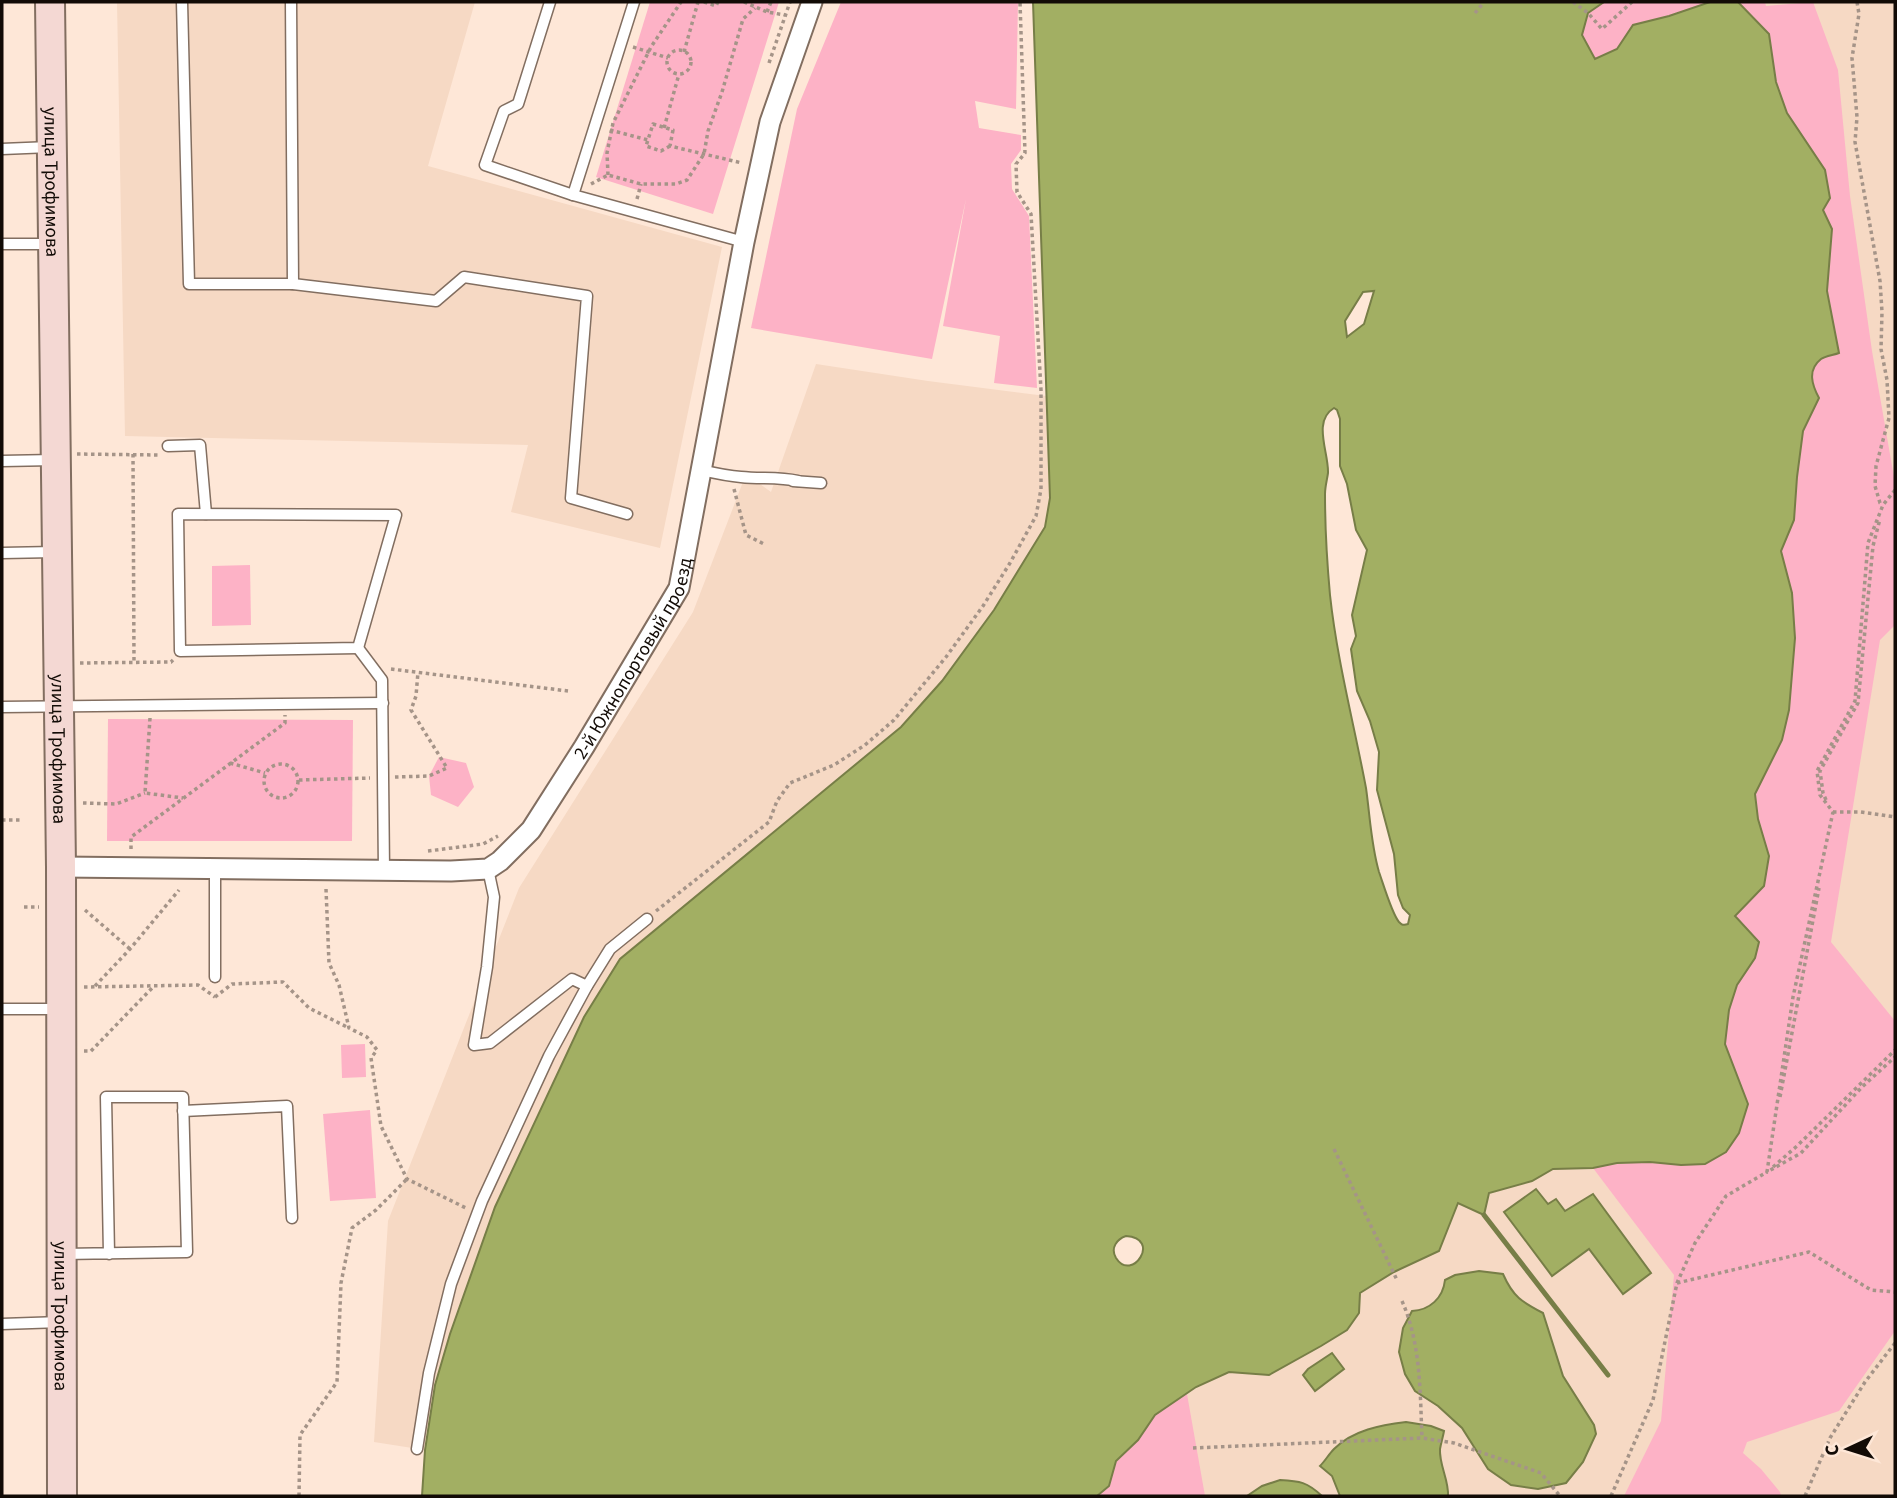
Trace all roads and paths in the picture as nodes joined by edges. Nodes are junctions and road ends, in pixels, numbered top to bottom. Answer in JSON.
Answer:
{"nodes":[{"id":1,"x":50,"y":2,"type":"edge"},
{"id":2,"x":181,"y":2,"type":"edge"},
{"id":3,"x":291,"y":2,"type":"edge"},
{"id":4,"x":551,"y":2,"type":"edge"},
{"id":5,"x":634,"y":2,"type":"edge"},
{"id":6,"x":681,"y":2,"type":"edge"},
{"id":7,"x":698,"y":2,"type":"edge"},
{"id":8,"x":704,"y":2,"type":"edge"},
{"id":9,"x":718,"y":2,"type":"edge"},
{"id":10,"x":744,"y":2,"type":"edge"},
{"id":11,"x":771,"y":2,"type":"edge"},
{"id":12,"x":812,"y":2,"type":"edge"},
{"id":13,"x":1020,"y":2,"type":"edge"},
{"id":14,"x":1484,"y":2,"type":"edge"},
{"id":15,"x":1573,"y":2,"type":"edge"},
{"id":16,"x":1632,"y":2,"type":"edge"},
{"id":17,"x":1857,"y":2,"type":"edge"},
{"id":18,"x":755,"y":8,"type":"junction"},
{"id":19,"x":767,"y":12,"type":"junction"},
{"id":20,"x":1475,"y":13,"type":"dead end"},
{"id":21,"x":785,"y":15,"type":"dead end"},
{"id":22,"x":621,"y":44,"type":"junction"},
{"id":23,"x":649,"y":52,"type":"junction"},
{"id":24,"x":684,"y":52,"type":"junction"},
{"id":25,"x":668,"y":58,"type":"junction"},
{"id":26,"x":679,"y":74,"type":"junction"},
{"id":27,"x":664,"y":128,"type":"junction"},
{"id":28,"x":610,"y":130,"type":"junction"},
{"id":29,"x":648,"y":140,"type":"junction"},
{"id":30,"x":670,"y":146,"type":"junction"},
{"id":31,"x":52,"y":147,"type":"junction"},
{"id":32,"x":2,"y":149,"type":"edge"},
{"id":33,"x":704,"y":154,"type":"junction"},
{"id":34,"x":744,"y":163,"type":"dead end"},
{"id":35,"x":573,"y":195,"type":"junction"},
{"id":36,"x":744,"y":242,"type":"junction"},
{"id":37,"x":2,"y":244,"type":"edge"},
{"id":38,"x":54,"y":244,"type":"junction"},
{"id":39,"x":293,"y":284,"type":"junction"},
{"id":40,"x":167,"y":446,"type":"dead end"},
{"id":41,"x":133,"y":454,"type":"junction"},
{"id":42,"x":160,"y":456,"type":"dead end"},
{"id":43,"x":65,"y":457,"type":"junction"},
{"id":44,"x":2,"y":461,"type":"edge"},
{"id":45,"x":701,"y":470,"type":"junction"},
{"id":46,"x":731,"y":476,"type":"junction"},
{"id":47,"x":821,"y":483,"type":"dead end"},
{"id":48,"x":1895,"y":491,"type":"edge"},
{"id":49,"x":1883,"y":505,"type":"junction"},
{"id":50,"x":206,"y":514,"type":"junction"},
{"id":51,"x":627,"y":514,"type":"dead end"},
{"id":52,"x":764,"y":544,"type":"dead end"},
{"id":53,"x":57,"y":552,"type":"junction"},
{"id":54,"x":2,"y":553,"type":"edge"},
{"id":55,"x":358,"y":648,"type":"junction"},
{"id":56,"x":171,"y":662,"type":"dead end"},
{"id":57,"x":78,"y":663,"type":"dead end"},
{"id":58,"x":134,"y":663,"type":"junction"},
{"id":59,"x":376,"y":671,"type":"junction"},
{"id":60,"x":418,"y":672,"type":"junction"},
{"id":61,"x":568,"y":691,"type":"dead end"},
{"id":62,"x":383,"y":703,"type":"junction"},
{"id":63,"x":59,"y":706,"type":"junction"},
{"id":64,"x":150,"y":706,"type":"junction"},
{"id":65,"x":2,"y":707,"type":"edge"},
{"id":66,"x":285,"y":723,"type":"dead end"},
{"id":67,"x":230,"y":764,"type":"junction"},
{"id":68,"x":266,"y":773,"type":"junction"},
{"id":69,"x":384,"y":778,"type":"junction"},
{"id":70,"x":299,"y":780,"type":"junction"},
{"id":71,"x":145,"y":793,"type":"junction"},
{"id":72,"x":183,"y":798,"type":"junction"},
{"id":73,"x":79,"y":803,"type":"dead end"},
{"id":74,"x":1833,"y":811,"type":"junction"},
{"id":75,"x":1895,"y":817,"type":"edge"},
{"id":76,"x":2,"y":820,"type":"edge"},
{"id":77,"x":23,"y":820,"type":"dead end"},
{"id":78,"x":503,"y":833,"type":"dead end"},
{"id":79,"x":120,"y":849,"type":"dead end"},
{"id":80,"x":428,"y":851,"type":"dead end"},
{"id":81,"x":61,"y":867,"type":"junction"},
{"id":82,"x":215,"y":869,"type":"junction"},
{"id":83,"x":488,"y":869,"type":"junction"},
{"id":84,"x":384,"y":871,"type":"junction"},
{"id":85,"x":326,"y":888,"type":"dead end"},
{"id":86,"x":179,"y":890,"type":"dead end"},
{"id":87,"x":82,"y":907,"type":"dead end"},
{"id":88,"x":647,"y":919,"type":"joint"},
{"id":89,"x":130,"y":949,"type":"junction"},
{"id":90,"x":215,"y":982,"type":"joint"},
{"id":91,"x":154,"y":986,"type":"junction"},
{"id":92,"x":587,"y":986,"type":"junction"},
{"id":93,"x":82,"y":987,"type":"dead end"},
{"id":94,"x":94,"y":987,"type":"junction"},
{"id":95,"x":215,"y":998,"type":"junction"},
{"id":96,"x":2,"y":1009,"type":"edge"},
{"id":97,"x":61,"y":1010,"type":"junction"},
{"id":98,"x":349,"y":1028,"type":"junction"},
{"id":99,"x":1895,"y":1050,"type":"edge"},
{"id":100,"x":82,"y":1051,"type":"dead end"},
{"id":101,"x":1895,"y":1057,"type":"edge"},
{"id":102,"x":184,"y":1111,"type":"junction"},
{"id":103,"x":1334,"y":1149,"type":"dead end"},
{"id":104,"x":1767,"y":1172,"type":"junction"},
{"id":105,"x":407,"y":1179,"type":"junction"},
{"id":106,"x":477,"y":1214,"type":"junction"},
{"id":107,"x":292,"y":1218,"type":"dead end"},
{"id":108,"x":61,"y":1254,"type":"junction"},
{"id":109,"x":109,"y":1254,"type":"junction"},
{"id":110,"x":1397,"y":1280,"type":"dead end"},
{"id":111,"x":1677,"y":1283,"type":"junction"},
{"id":112,"x":1895,"y":1292,"type":"edge"},
{"id":113,"x":1402,"y":1301,"type":"dead end"},
{"id":114,"x":61,"y":1322,"type":"junction"},
{"id":115,"x":2,"y":1324,"type":"edge"},
{"id":116,"x":1895,"y":1343,"type":"edge"},
{"id":117,"x":1422,"y":1438,"type":"junction"},
{"id":118,"x":1193,"y":1448,"type":"dead end"},
{"id":119,"x":417,"y":1449,"type":"dead end"},
{"id":120,"x":62,"y":1496,"type":"edge"},
{"id":121,"x":299,"y":1496,"type":"edge"},
{"id":122,"x":1560,"y":1496,"type":"edge"},
{"id":123,"x":1611,"y":1496,"type":"edge"},
{"id":124,"x":1805,"y":1496,"type":"edge"}],
"edges":[{"from":1,"to":31,"type":"main road","name":"улица Трофимова"},
{"from":2,"to":39,"type":"lane"},
{"from":3,"to":39,"type":"lane"},
{"from":4,"to":35,"type":"lane"},
{"from":5,"to":22,"type":"lane"},
{"from":6,"to":23,"type":"path"},
{"from":7,"to":24,"type":"path"},
{"from":8,"to":9,"type":"path"},
{"from":10,"to":18,"type":"path"},
{"from":11,"to":19,"type":"path"},
{"from":12,"to":36,"type":"street","name":"2-й Южнопортовый проезд"},
{"from":13,"to":88,"type":"path"},
{"from":14,"to":20,"type":"path"},
{"from":15,"to":16,"type":"path"},
{"from":17,"to":49,"type":"path"},
{"from":18,"to":19,"type":"path"},
{"from":18,"to":33,"type":"path"},
{"from":19,"to":21,"type":"path"},
{"from":22,"to":23,"type":"path"},
{"from":22,"to":35,"type":"lane"},
{"from":23,"to":25,"type":"path"},
{"from":23,"to":28,"type":"path"},
{"from":24,"to":25,"type":"path"},
{"from":24,"to":26,"type":"path"},
{"from":25,"to":26,"type":"path"},
{"from":26,"to":27,"type":"path"},
{"from":27,"to":29,"type":"path"},
{"from":27,"to":30,"type":"path"},
{"from":28,"to":29,"type":"path"},
{"from":28,"to":33,"type":"path"},
{"from":29,"to":30,"type":"path"},
{"from":30,"to":33,"type":"path"},
{"from":31,"to":32,"type":"lane"},
{"from":31,"to":38,"type":"main road","name":"улица Трофимова"},
{"from":33,"to":34,"type":"path"},
{"from":35,"to":36,"type":"lane"},
{"from":36,"to":45,"type":"street","name":"2-й Южнопортовый проезд"},
{"from":37,"to":38,"type":"lane"},
{"from":38,"to":43,"type":"main road","name":"улица Трофимова"},
{"from":39,"to":51,"type":"lane"},
{"from":40,"to":50,"type":"lane"},
{"from":41,"to":42,"type":"path"},
{"from":41,"to":43,"type":"path"},
{"from":41,"to":58,"type":"path"},
{"from":43,"to":44,"type":"lane"},
{"from":43,"to":53,"type":"main road","name":"улица Трофимова"},
{"from":45,"to":46,"type":"lane"},
{"from":45,"to":83,"type":"street","name":"2-й Южнопортовый проезд"},
{"from":46,"to":47,"type":"lane"},
{"from":46,"to":52,"type":"path"},
{"from":48,"to":49,"type":"path"},
{"from":49,"to":74,"type":"path"},
{"from":50,"to":55,"type":"lane"},
{"from":50,"to":55,"type":"lane"},
{"from":53,"to":54,"type":"lane"},
{"from":53,"to":63,"type":"main road","name":"улица Трофимова"},
{"from":55,"to":59,"type":"lane"},
{"from":56,"to":58,"type":"path"},
{"from":57,"to":58,"type":"path"},
{"from":59,"to":60,"type":"path"},
{"from":59,"to":62,"type":"lane"},
{"from":60,"to":61,"type":"path"},
{"from":60,"to":69,"type":"path"},
{"from":62,"to":64,"type":"lane"},
{"from":62,"to":69,"type":"lane"},
{"from":63,"to":64,"type":"lane"},
{"from":63,"to":65,"type":"lane"},
{"from":63,"to":81,"type":"main road","name":"улица Трофимова"},
{"from":64,"to":71,"type":"path"},
{"from":66,"to":67,"type":"path"},
{"from":67,"to":68,"type":"path"},
{"from":67,"to":72,"type":"path"},
{"from":68,"to":70,"type":"path"},
{"from":68,"to":70,"type":"path"},
{"from":69,"to":70,"type":"path"},
{"from":69,"to":84,"type":"lane"},
{"from":71,"to":72,"type":"path"},
{"from":71,"to":73,"type":"path"},
{"from":72,"to":79,"type":"path"},
{"from":74,"to":75,"type":"path"},
{"from":74,"to":104,"type":"path"},
{"from":76,"to":77,"type":"path"},
{"from":78,"to":80,"type":"path"},
{"from":81,"to":82,"type":"street"},
{"from":81,"to":97,"type":"main road","name":"улица Трофимова"},
{"from":82,"to":84,"type":"street"},
{"from":82,"to":90,"type":"lane"},
{"from":83,"to":84,"type":"street"},
{"from":83,"to":92,"type":"lane"},
{"from":85,"to":98,"type":"path"},
{"from":86,"to":89,"type":"path"},
{"from":87,"to":89,"type":"path"},
{"from":88,"to":92,"type":"lane"},
{"from":89,"to":94,"type":"path"},
{"from":90,"to":95,"type":"path"},
{"from":91,"to":94,"type":"path"},
{"from":91,"to":95,"type":"path"},
{"from":91,"to":100,"type":"path"},
{"from":92,"to":106,"type":"lane"},
{"from":93,"to":94,"type":"path"},
{"from":95,"to":98,"type":"path"},
{"from":96,"to":97,"type":"lane"},
{"from":97,"to":108,"type":"main road","name":"улица Трофимова"},
{"from":98,"to":105,"type":"path"},
{"from":99,"to":104,"type":"path"},
{"from":101,"to":104,"type":"path"},
{"from":102,"to":107,"type":"lane"},
{"from":102,"to":109,"type":"lane"},
{"from":102,"to":109,"type":"lane"},
{"from":103,"to":110,"type":"path"},
{"from":104,"to":111,"type":"path"},
{"from":105,"to":106,"type":"path"},
{"from":105,"to":121,"type":"path"},
{"from":106,"to":119,"type":"lane"},
{"from":108,"to":109,"type":"lane"},
{"from":108,"to":114,"type":"main road","name":"улица Трофимова"},
{"from":111,"to":112,"type":"path"},
{"from":111,"to":123,"type":"path"},
{"from":113,"to":117,"type":"path"},
{"from":114,"to":115,"type":"lane"},
{"from":114,"to":120,"type":"main road","name":"улица Трофимова"},
{"from":116,"to":124,"type":"path"},
{"from":117,"to":118,"type":"path"},
{"from":117,"to":122,"type":"path"}]}
